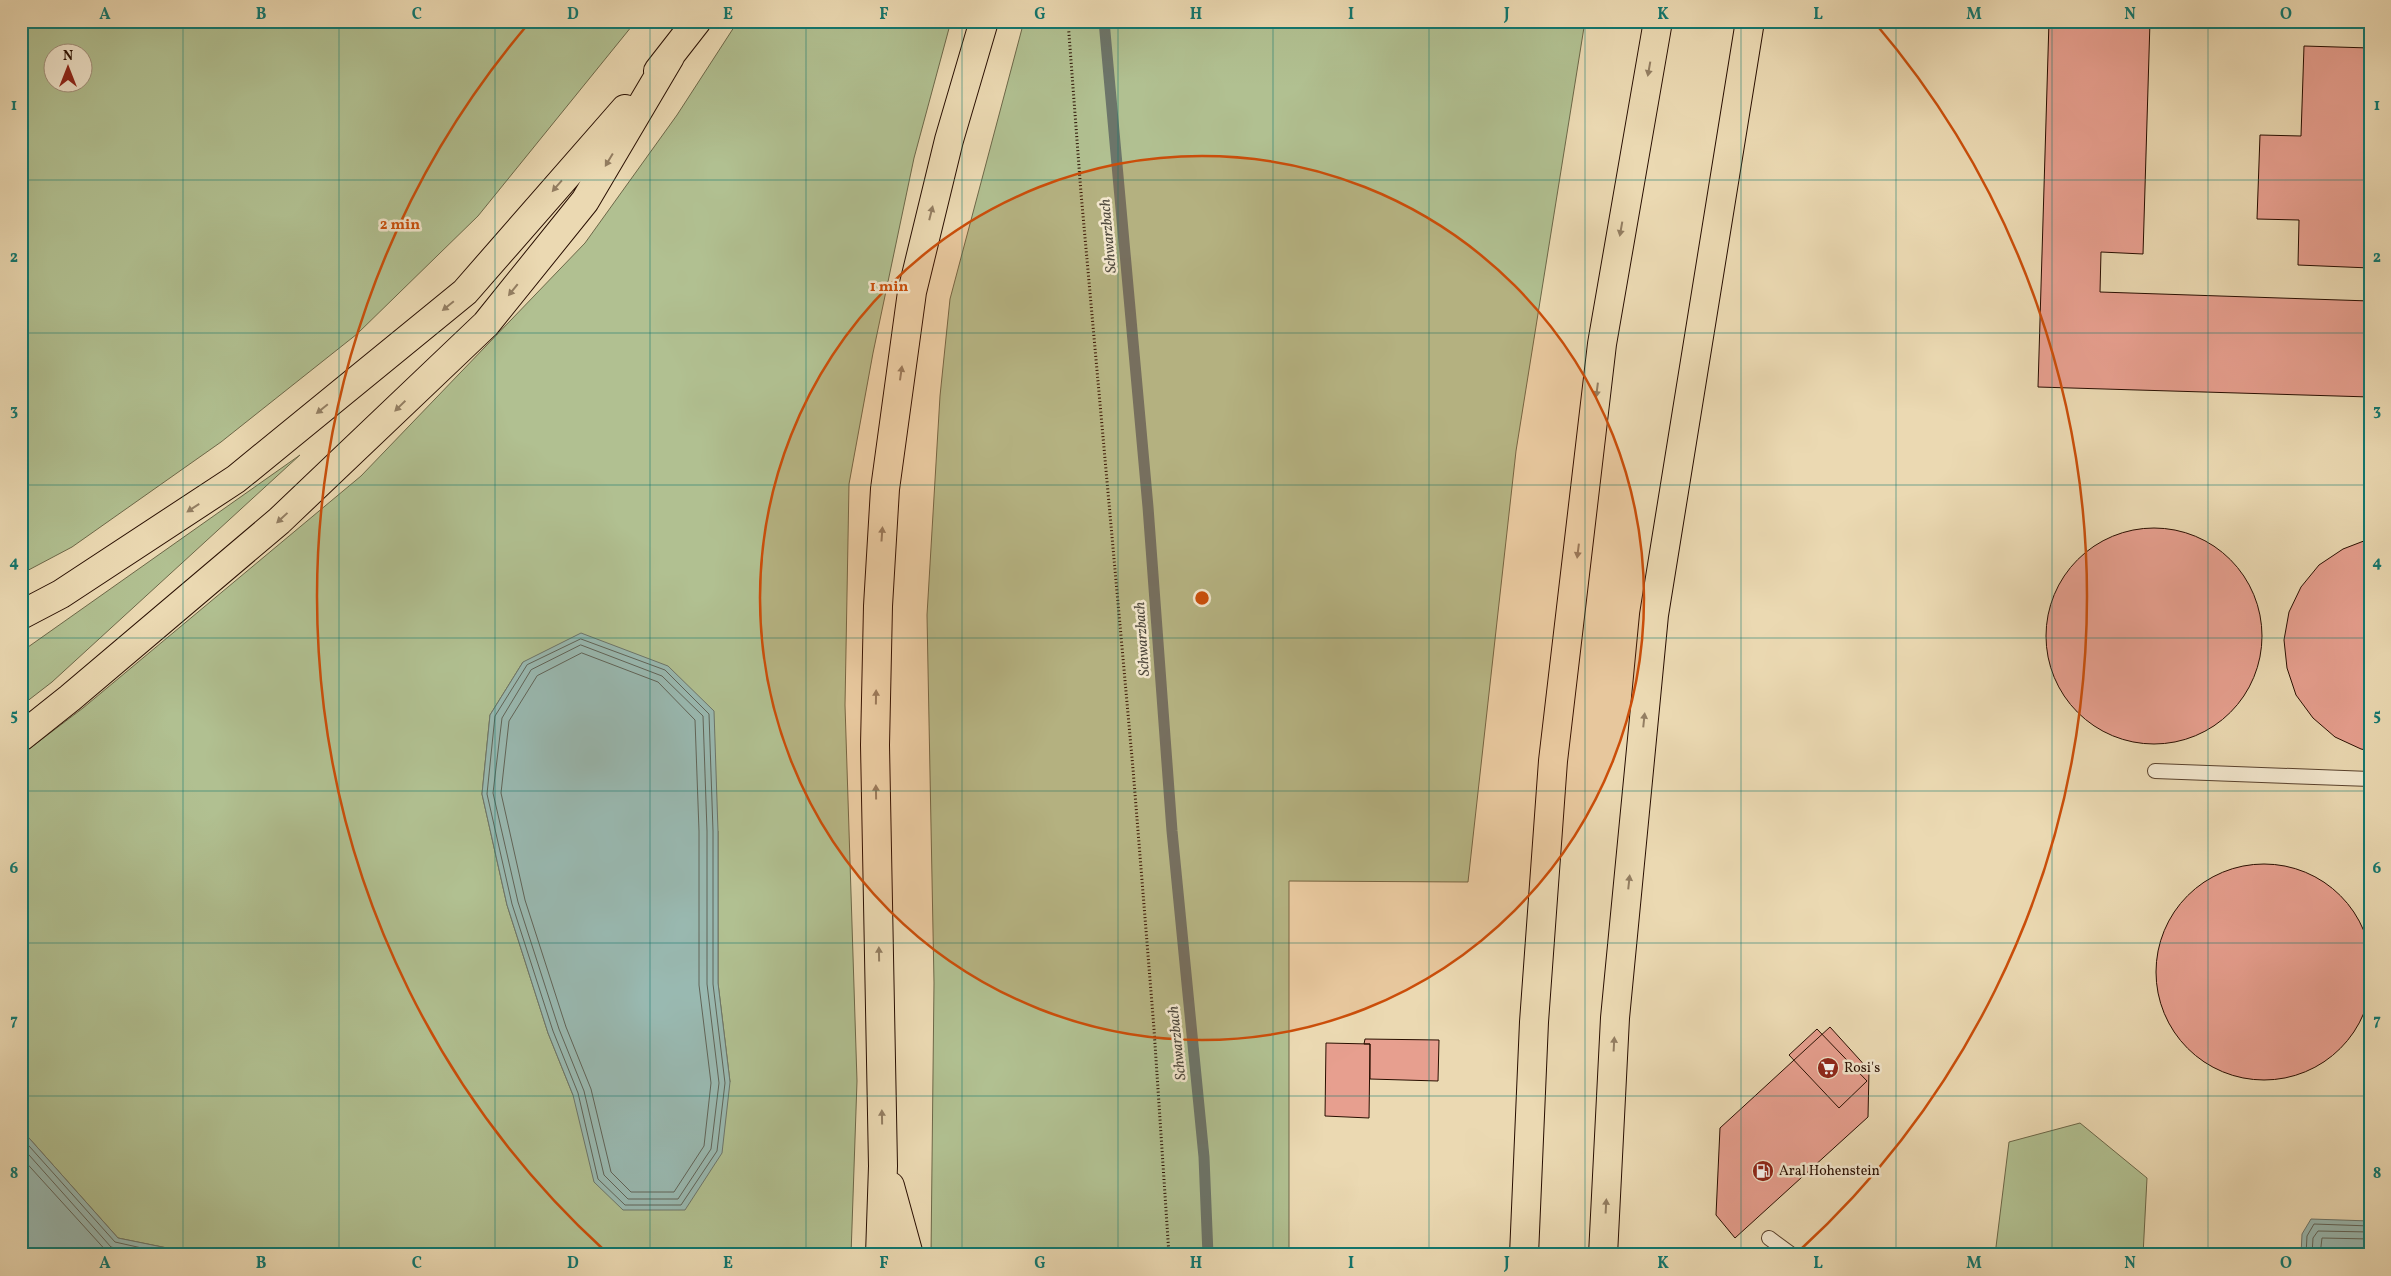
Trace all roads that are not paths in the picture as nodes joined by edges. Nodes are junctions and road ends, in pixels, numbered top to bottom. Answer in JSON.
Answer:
{"nodes":[{"id":1,"x":697,"y":21,"type":"edge"},
{"id":2,"x":984,"y":21,"type":"edge"},
{"id":3,"x":1658,"y":21,"type":"edge"},
{"id":4,"x":1750,"y":21,"type":"edge"},
{"id":5,"x":670,"y":57,"type":"junction"},
{"id":6,"x":21,"y":615,"type":"edge"},
{"id":7,"x":21,"y":736,"type":"edge"},
{"id":8,"x":2155,"y":771,"type":"dead end"},
{"id":9,"x":2370,"y":779,"type":"edge"},
{"id":10,"x":884,"y":1166,"type":"junction"},
{"id":11,"x":1769,"y":1238,"type":"dead end"},
{"id":12,"x":880,"y":1255,"type":"edge"},
{"id":13,"x":909,"y":1255,"type":"edge"},
{"id":14,"x":1524,"y":1255,"type":"edge"},
{"id":15,"x":1603,"y":1255,"type":"edge"},
{"id":16,"x":1792,"y":1255,"type":"edge"}],
"edges":[{"from":1,"to":5,"type":"highway"},
{"from":10,"to":2,"type":"highway","one_way":true},
{"from":3,"to":14,"type":"highway","one_way":true},
{"from":15,"to":4,"type":"highway","one_way":true},
{"from":5,"to":6,"type":"highway","one_way":true},
{"from":5,"to":7,"type":"highway","one_way":true},
{"from":8,"to":9,"type":"lane"},
{"from":10,"to":12,"type":"highway"},
{"from":10,"to":13,"type":"highway"},
{"from":11,"to":16,"type":"lane"}]}
